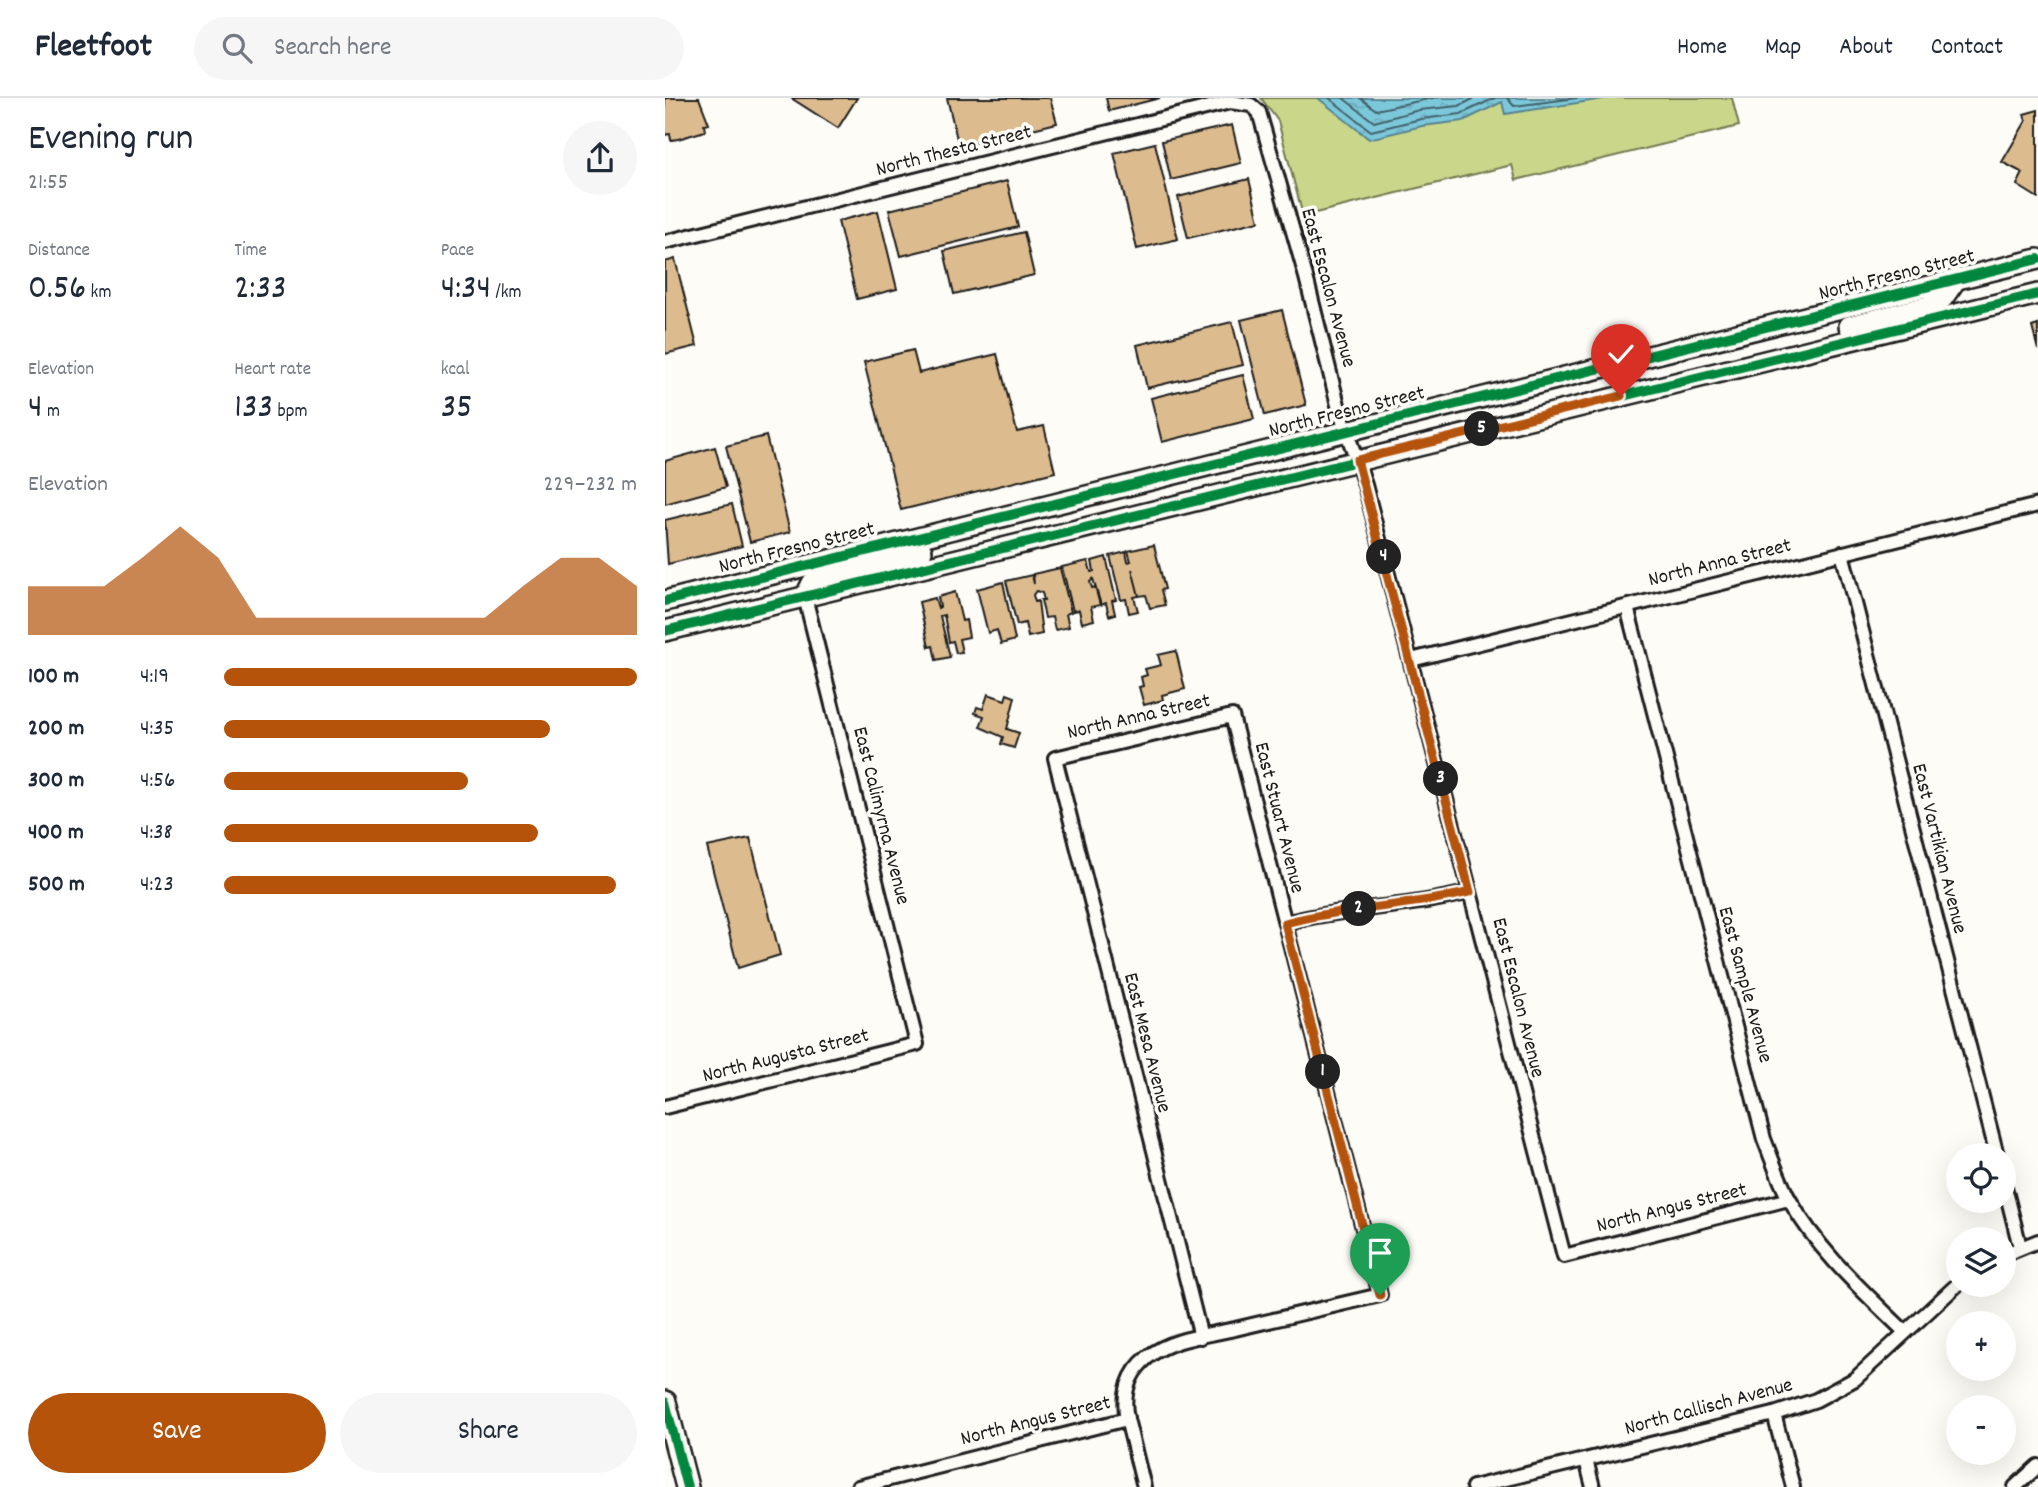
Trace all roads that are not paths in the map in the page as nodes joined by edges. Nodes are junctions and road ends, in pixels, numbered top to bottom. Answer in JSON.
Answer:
{"nodes":[{"id":1,"x":1251,"y":105,"type":"joint"},
{"id":2,"x":665,"y":242,"type":"edge"},
{"id":3,"x":2038,"y":260,"type":"edge"},
{"id":4,"x":1955,"y":281,"type":"junction"},
{"id":5,"x":2038,"y":294,"type":"edge"},
{"id":6,"x":1786,"y":355,"type":"junction"},
{"id":7,"x":1347,"y":433,"type":"junction"},
{"id":8,"x":1357,"y":460,"type":"junction"},
{"id":9,"x":2038,"y":505,"type":"edge"},
{"id":10,"x":959,"y":529,"type":"junction"},
{"id":11,"x":1842,"y":553,"type":"junction"},
{"id":12,"x":805,"y":597,"type":"junction"},
{"id":13,"x":665,"y":601,"type":"edge"},
{"id":14,"x":1627,"y":607,"type":"junction"},
{"id":15,"x":665,"y":631,"type":"edge"},
{"id":16,"x":1411,"y":660,"type":"junction"},
{"id":17,"x":1232,"y":716,"type":"joint"},
{"id":18,"x":1055,"y":758,"type":"joint"},
{"id":19,"x":1470,"y":892,"type":"junction"},
{"id":20,"x":1285,"y":923,"type":"junction"},
{"id":21,"x":917,"y":1044,"type":"joint"},
{"id":22,"x":665,"y":1107,"type":"edge"},
{"id":23,"x":1994,"y":1143,"type":"edge"},
{"id":24,"x":1789,"y":1199,"type":"junction"},
{"id":25,"x":2012,"y":1213,"type":"edge"},
{"id":26,"x":2038,"y":1241,"type":"edge"},
{"id":27,"x":2020,"y":1247,"type":"junction"},
{"id":28,"x":2016,"y":1249,"type":"edge"},
{"id":29,"x":1564,"y":1256,"type":"joint"},
{"id":30,"x":1380,"y":1295,"type":"joint"},
{"id":31,"x":1946,"y":1295,"type":"edge"},
{"id":32,"x":1905,"y":1332,"type":"junction"},
{"id":33,"x":1201,"y":1337,"type":"junction"},
{"id":34,"x":665,"y":1402,"type":"edge"},
{"id":35,"x":1775,"y":1414,"type":"junction"},
{"id":36,"x":1127,"y":1419,"type":"junction"},
{"id":37,"x":1586,"y":1460,"type":"junction"},
{"id":38,"x":2038,"y":1466,"type":"edge"},
{"id":39,"x":687,"y":1487,"type":"edge"},
{"id":40,"x":858,"y":1487,"type":"edge"},
{"id":41,"x":1144,"y":1487,"type":"edge"},
{"id":42,"x":1473,"y":1487,"type":"edge"},
{"id":43,"x":1593,"y":1487,"type":"edge"},
{"id":44,"x":1793,"y":1487,"type":"edge"},
{"id":45,"x":2015,"y":1487,"type":"edge"}],
"edges":[{"from":1,"to":2,"type":"street","name":"North Thesta Street"},
{"from":1,"to":7,"type":"street","name":"East Escalon Avenue"},
{"from":3,"to":4,"type":"main road","name":"North Fresno Street"},
{"from":4,"to":6,"type":"main road"},
{"from":4,"to":7,"type":"main road","name":"North Fresno Street"},
{"from":5,"to":6,"type":"main road"},
{"from":6,"to":8,"type":"main road"},
{"from":7,"to":8,"type":"street","name":"East Escalon Avenue"},
{"from":7,"to":10,"type":"main road","name":"North Fresno Street"},
{"from":8,"to":12,"type":"main road"},
{"from":8,"to":16,"type":"street","name":"East Escalon Avenue"},
{"from":9,"to":11,"type":"street","name":"North Anna Street"},
{"from":10,"to":12,"type":"main road"},
{"from":10,"to":13,"type":"main road","name":"North Fresno Street"},
{"from":11,"to":14,"type":"street","name":"North Anna Street"},
{"from":11,"to":23,"type":"street","name":"East Vartikian Avenue"},
{"from":12,"to":15,"type":"main road"},
{"from":12,"to":21,"type":"street","name":"East Calimyrna Avenue"},
{"from":14,"to":16,"type":"street","name":"North Anna Street"},
{"from":14,"to":24,"type":"street","name":"East Sample Avenue"},
{"from":16,"to":19,"type":"street","name":"East Escalon Avenue"},
{"from":17,"to":18,"type":"street","name":"North Anna Street"},
{"from":17,"to":20,"type":"street","name":"East Stuart Avenue"},
{"from":18,"to":33,"type":"street","name":"East Mesa Avenue"},
{"from":19,"to":20,"type":"street"},
{"from":19,"to":29,"type":"street","name":"East Escalon Avenue"},
{"from":20,"to":30,"type":"street","name":"East Stuart Avenue"},
{"from":21,"to":22,"type":"street","name":"North Augusta Street"},
{"from":24,"to":29,"type":"street","name":"North Angus Street"},
{"from":24,"to":32,"type":"street","name":"East Sample Avenue"},
{"from":25,"to":27,"type":"street"},
{"from":26,"to":27,"type":"street"},
{"from":27,"to":28,"type":"street"},
{"from":30,"to":33,"type":"street","name":"North Angus Street"},
{"from":31,"to":32,"type":"street","name":"North Callisch Avenue"},
{"from":32,"to":35,"type":"street","name":"North Callisch Avenue"},
{"from":33,"to":36,"type":"street","name":"North Angus Street"},
{"from":34,"to":39,"type":"main road"},
{"from":35,"to":37,"type":"street","name":"North Callisch Avenue"},
{"from":35,"to":44,"type":"street"},
{"from":36,"to":40,"type":"street","name":"North Angus Street"},
{"from":36,"to":41,"type":"street"},
{"from":37,"to":42,"type":"street","name":"North Callisch Avenue"},
{"from":37,"to":43,"type":"street"},
{"from":38,"to":45,"type":"street"}]}
